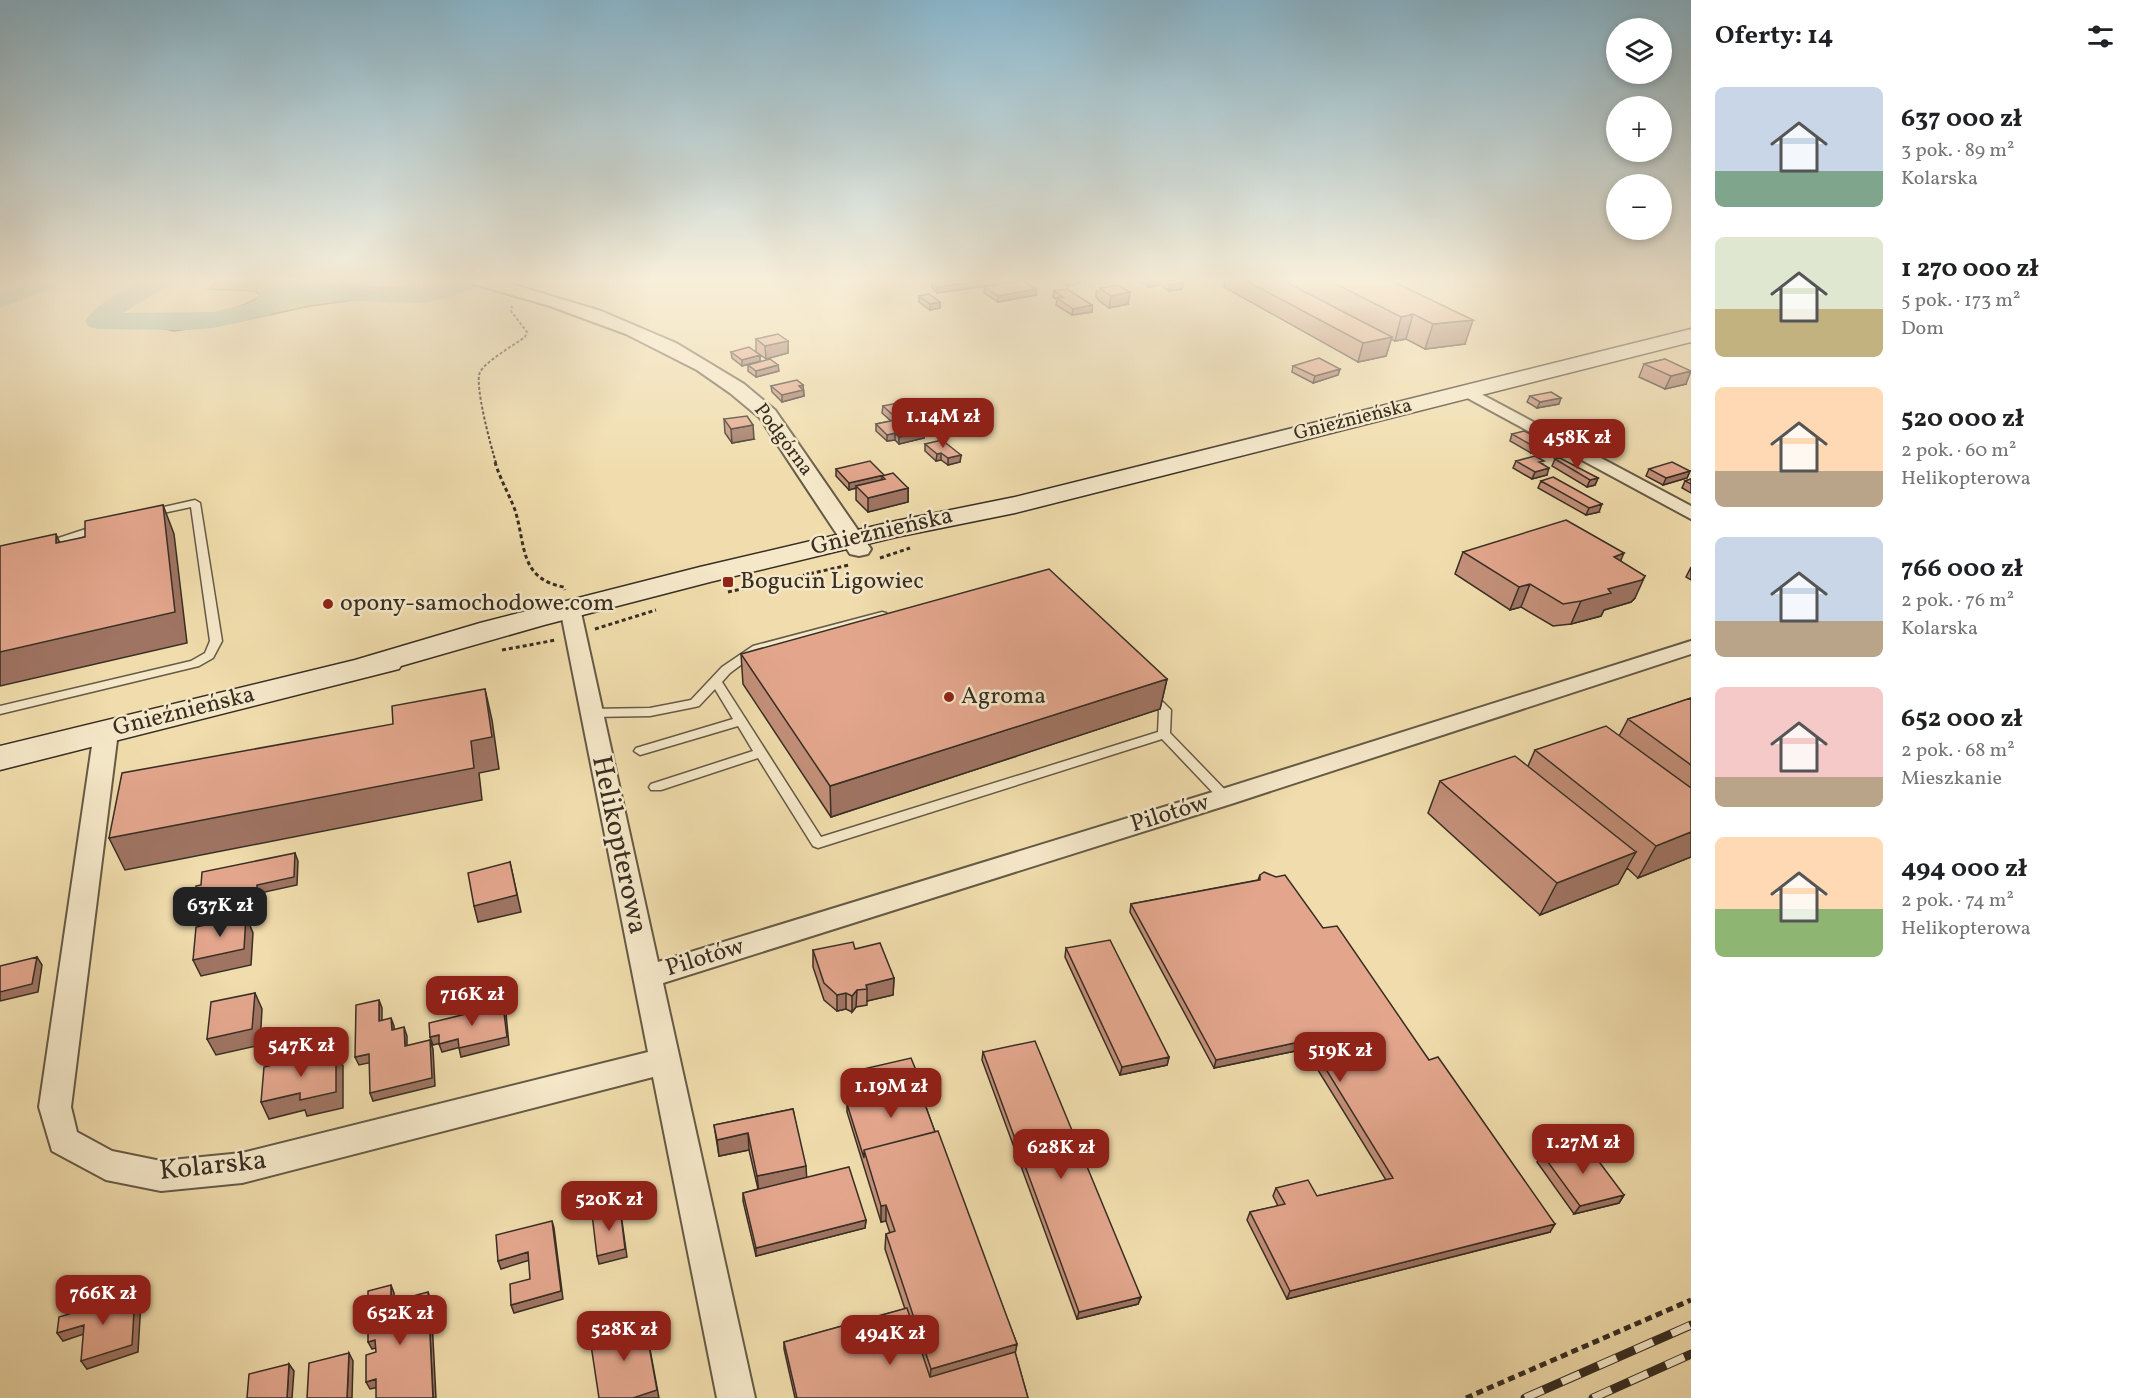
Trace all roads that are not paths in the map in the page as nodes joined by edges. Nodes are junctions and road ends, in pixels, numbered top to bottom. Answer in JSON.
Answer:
{"nodes":[{"id":1,"x":665,"y":345,"type":"edge"},
{"id":2,"x":1651,"y":345,"type":"edge"},
{"id":3,"x":1466,"y":392,"type":"junction"},
{"id":4,"x":1015,"y":504,"type":"junction"},
{"id":5,"x":1691,"y":513,"type":"edge"},
{"id":6,"x":137,"y":515,"type":"edge"},
{"id":7,"x":105,"y":526,"type":"edge"},
{"id":8,"x":32,"y":550,"type":"edge"},
{"id":9,"x":859,"y":553,"type":"junction"},
{"id":10,"x":894,"y":612,"type":"edge"},
{"id":11,"x":573,"y":622,"type":"junction"},
{"id":12,"x":1691,"y":647,"type":"edge"},
{"id":13,"x":367,"y":666,"type":"junction"},
{"id":14,"x":716,"y":682,"type":"junction"},
{"id":15,"x":1140,"y":685,"type":"edge"},
{"id":16,"x":0,"y":710,"type":"edge"},
{"id":17,"x":591,"y":713,"type":"junction"},
{"id":18,"x":741,"y":721,"type":"junction"},
{"id":19,"x":106,"y":732,"type":"junction"},
{"id":20,"x":1164,"y":734,"type":"junction"},
{"id":21,"x":640,"y":751,"type":"dead end"},
{"id":22,"x":761,"y":753,"type":"junction"},
{"id":23,"x":0,"y":758,"type":"edge"},
{"id":24,"x":656,"y":786,"type":"dead end"},
{"id":25,"x":1224,"y":797,"type":"junction"},
{"id":26,"x":646,"y":977,"type":"junction"},
{"id":27,"x":664,"y":1061,"type":"junction"},
{"id":28,"x":736,"y":1398,"type":"edge"}],
"edges":[{"from":1,"to":9,"type":"street","name":"Podgórna"},
{"from":2,"to":3,"type":"main road","name":"Gnieźnieńska"},
{"from":3,"to":4,"type":"main road","name":"Gnieźnieńska"},
{"from":3,"to":5,"type":"street"},
{"from":4,"to":9,"type":"main road","name":"Gnieźnieńska"},
{"from":4,"to":9,"type":"main road","name":"Gnieźnieńska"},
{"from":6,"to":16,"type":"lane"},
{"from":7,"to":8,"type":"lane"},
{"from":9,"to":11,"type":"main road","name":"Gnieźnieńska"},
{"from":10,"to":14,"type":"lane"},
{"from":11,"to":13,"type":"main road","name":"Gnieźnieńska"},
{"from":11,"to":13,"type":"main road","name":"Gnieźnieńska"},
{"from":11,"to":17,"type":"street","name":"Helikopterowa"},
{"from":12,"to":25,"type":"street","name":"Pilotów"},
{"from":13,"to":19,"type":"main road","name":"Gnieźnieńska"},
{"from":14,"to":17,"type":"lane"},
{"from":14,"to":18,"type":"lane"},
{"from":15,"to":20,"type":"lane"},
{"from":17,"to":26,"type":"street","name":"Helikopterowa"},
{"from":18,"to":21,"type":"lane"},
{"from":18,"to":22,"type":"lane"},
{"from":19,"to":23,"type":"main road","name":"Gnieźnieńska"},
{"from":19,"to":27,"type":"street","name":"Kolarska"},
{"from":20,"to":22,"type":"lane"},
{"from":20,"to":25,"type":"lane"},
{"from":22,"to":24,"type":"lane"},
{"from":25,"to":26,"type":"street","name":"Pilotów"},
{"from":26,"to":27,"type":"street","name":"Helikopterowa"},
{"from":27,"to":28,"type":"street","name":"Helikopterowa"}]}
